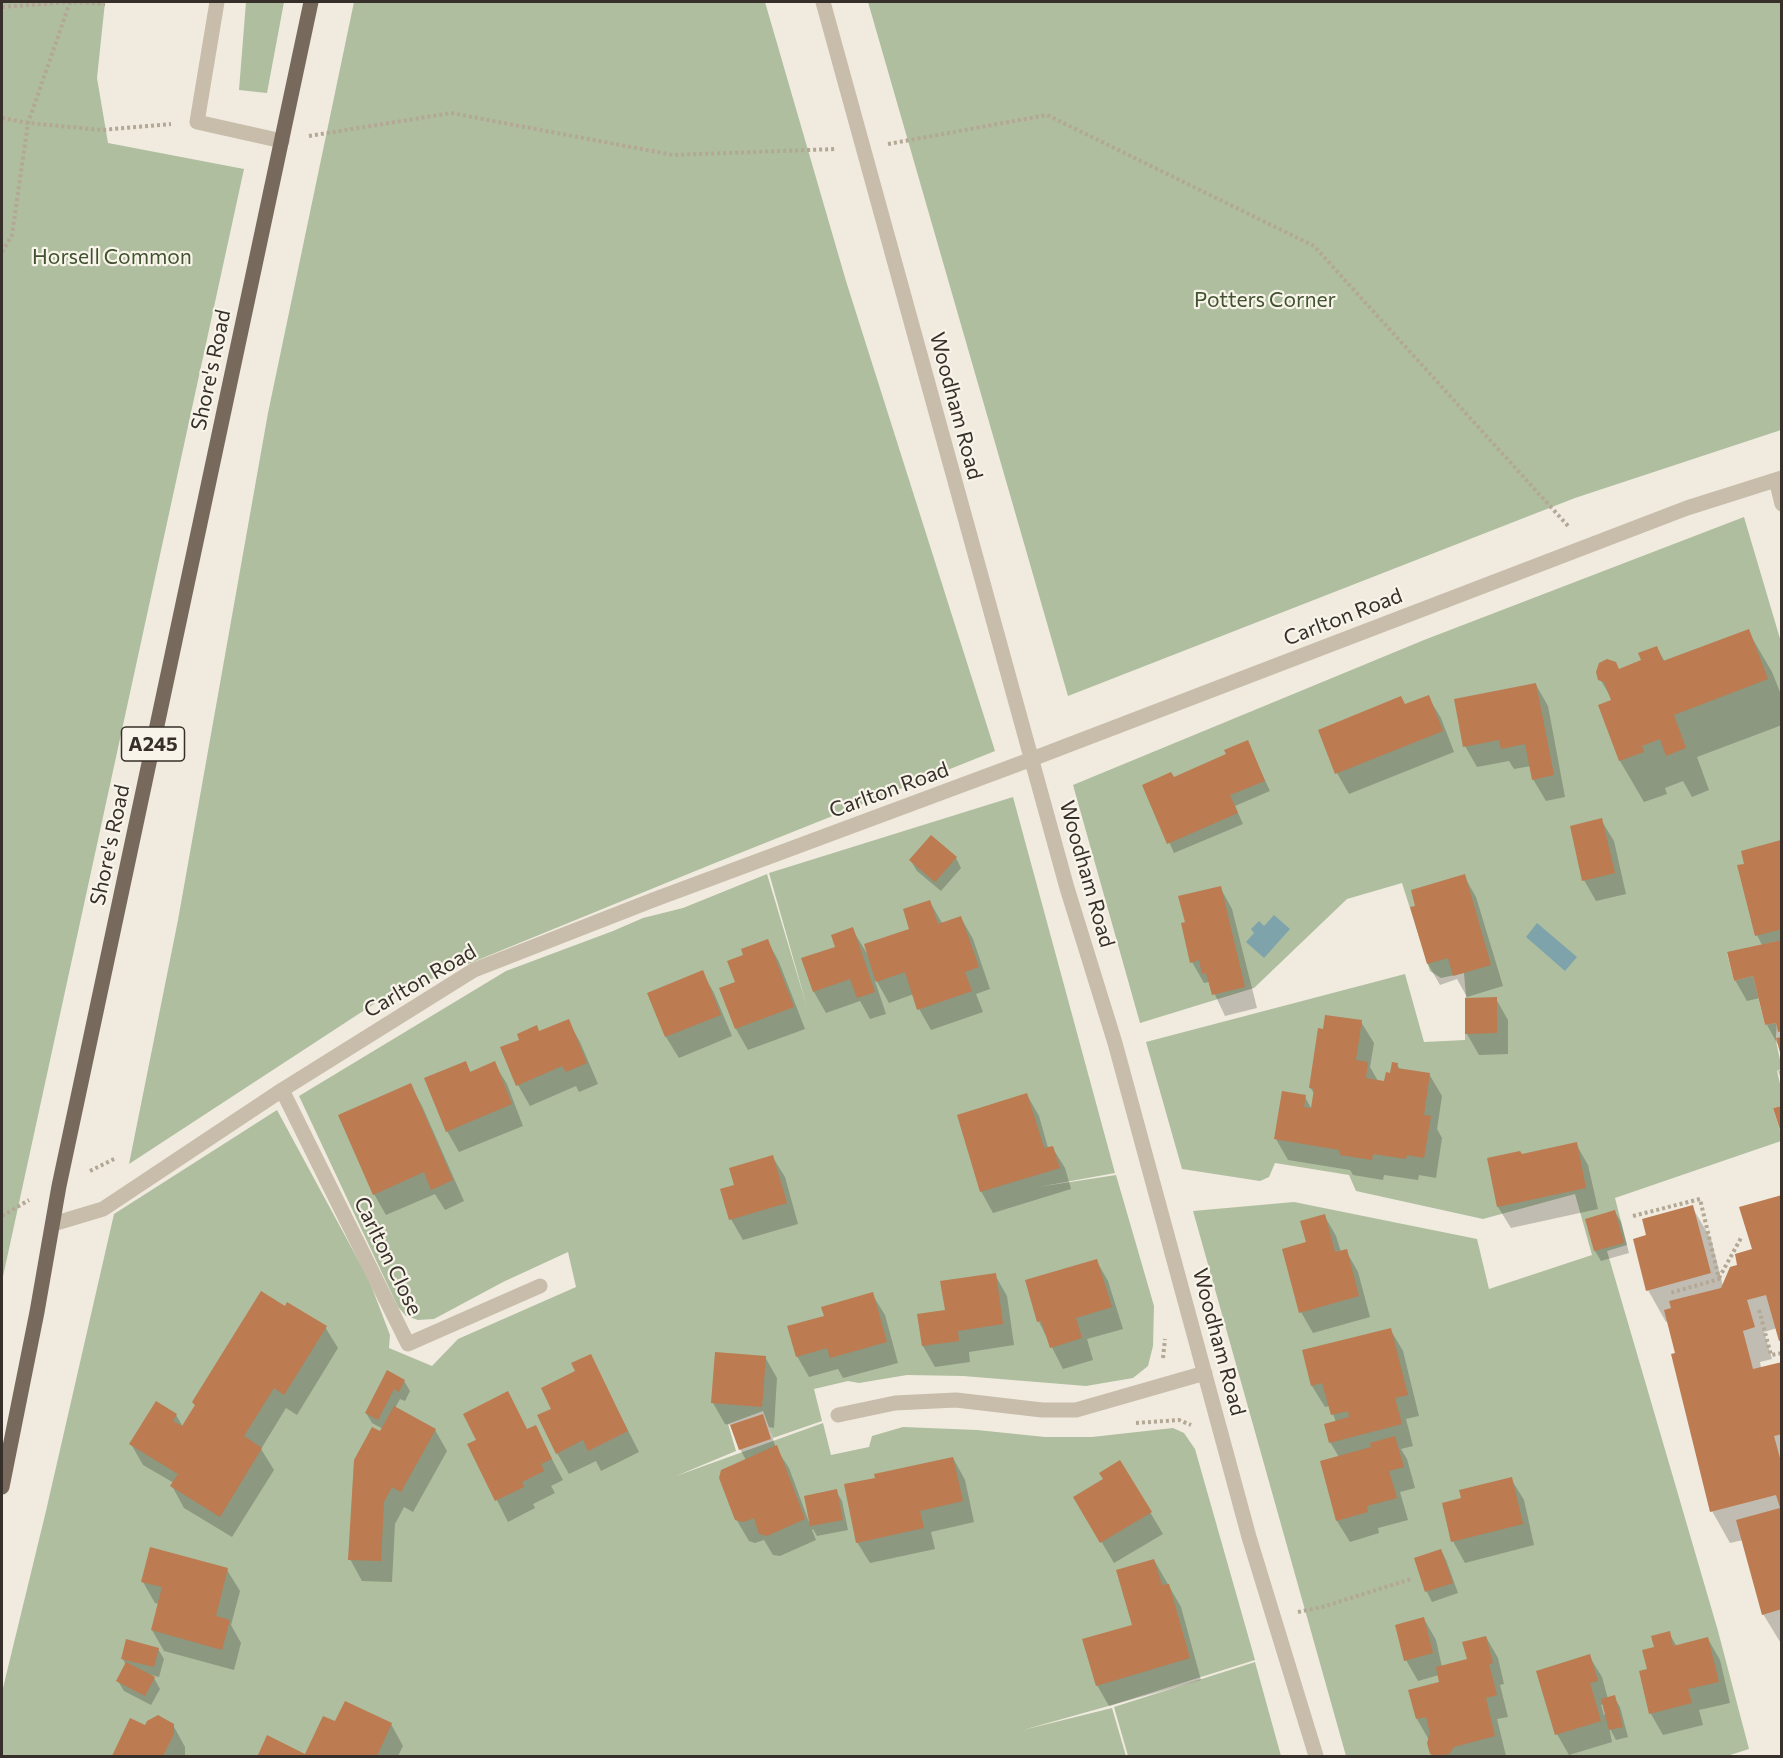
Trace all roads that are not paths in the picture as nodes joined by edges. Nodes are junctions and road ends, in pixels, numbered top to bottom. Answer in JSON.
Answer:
{"nodes":[{"id":1,"x":217,"y":2,"type":"edge"},
{"id":2,"x":310,"y":2,"type":"edge"},
{"id":3,"x":823,"y":2,"type":"edge"},
{"id":4,"x":282,"y":141,"type":"junction"},
{"id":5,"x":1779,"y":479,"type":"edge"},
{"id":6,"x":1782,"y":504,"type":"edge"},
{"id":7,"x":1032,"y":759,"type":"junction"},
{"id":8,"x":282,"y":1090,"type":"junction"},
{"id":9,"x":53,"y":1224,"type":"junction"},
{"id":10,"x":540,"y":1286,"type":"dead end"},
{"id":11,"x":1205,"y":1373,"type":"junction"},
{"id":12,"x":838,"y":1415,"type":"dead end"},
{"id":13,"x":2,"y":1487,"type":"edge"},
{"id":14,"x":1316,"y":1756,"type":"edge"}],
"edges":[{"from":1,"to":4,"type":"street"},
{"from":2,"to":4,"type":"main road","name":"Shore's Road","number":"A245"},
{"from":3,"to":7,"type":"street","name":"Woodham Road"},
{"from":4,"to":9,"type":"main road","name":"Shore's Road","number":"A245"},
{"from":5,"to":6,"type":"street"},
{"from":5,"to":7,"type":"street","name":"Carlton Road"},
{"from":7,"to":8,"type":"street","name":"Carlton Road"},
{"from":7,"to":11,"type":"street","name":"Woodham Road"},
{"from":8,"to":9,"type":"street","name":"Carlton Road"},
{"from":8,"to":10,"type":"street","name":"Carlton Close"},
{"from":9,"to":13,"type":"main road","name":"Shore's Road","number":"A245"},
{"from":11,"to":12,"type":"street"},
{"from":11,"to":14,"type":"street","name":"Woodham Road"}]}
